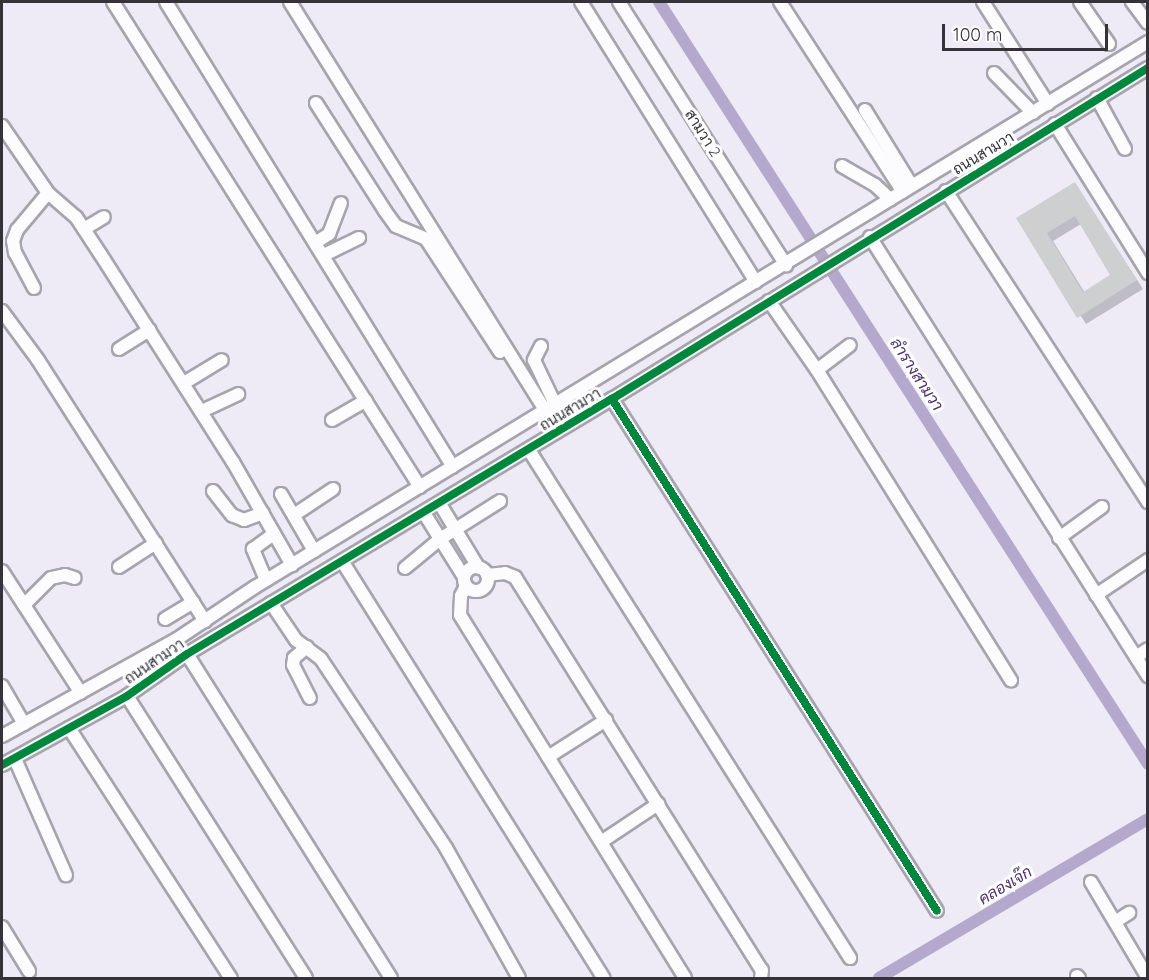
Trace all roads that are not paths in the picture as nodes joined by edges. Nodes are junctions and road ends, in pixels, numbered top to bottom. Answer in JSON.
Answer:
{"nodes":[{"id":1,"x":113,"y":2,"type":"edge"},
{"id":2,"x":166,"y":2,"type":"edge"},
{"id":3,"x":290,"y":2,"type":"edge"},
{"id":4,"x":581,"y":2,"type":"edge"},
{"id":5,"x":619,"y":2,"type":"edge"},
{"id":6,"x":780,"y":2,"type":"edge"},
{"id":7,"x":983,"y":2,"type":"edge"},
{"id":8,"x":1080,"y":2,"type":"edge"},
{"id":9,"x":1132,"y":2,"type":"edge"},
{"id":10,"x":1148,"y":23,"type":"edge"},
{"id":11,"x":1148,"y":42,"type":"edge"},
{"id":12,"x":1109,"y":44,"type":"dead end"},
{"id":13,"x":1148,"y":68,"type":"edge"},
{"id":14,"x":994,"y":73,"type":"dead end"},
{"id":15,"x":1097,"y":98,"type":"junction"},
{"id":16,"x":316,"y":103,"type":"dead end"},
{"id":17,"x":1048,"y":104,"type":"junction"},
{"id":18,"x":865,"y":110,"type":"dead end"},
{"id":19,"x":1033,"y":113,"type":"junction"},
{"id":20,"x":1055,"y":124,"type":"junction"},
{"id":21,"x":2,"y":126,"type":"edge"},
{"id":22,"x":1125,"y":149,"type":"dead end"},
{"id":23,"x":842,"y":166,"type":"dead end"},
{"id":24,"x":908,"y":189,"type":"junction"},
{"id":25,"x":946,"y":191,"type":"junction"},
{"id":26,"x":48,"y":193,"type":"junction"},
{"id":27,"x":890,"y":199,"type":"junction"},
{"id":28,"x":341,"y":203,"type":"dead end"},
{"id":29,"x":104,"y":217,"type":"dead end"},
{"id":30,"x":84,"y":229,"type":"junction"},
{"id":31,"x":870,"y":237,"type":"junction"},
{"id":32,"x":359,"y":238,"type":"dead end"},
{"id":33,"x":315,"y":243,"type":"junction"},
{"id":34,"x":324,"y":255,"type":"junction"},
{"id":35,"x":786,"y":265,"type":"junction"},
{"id":36,"x":1148,"y":273,"type":"edge"},
{"id":37,"x":756,"y":282,"type":"junction"},
{"id":38,"x":34,"y":288,"type":"dead end"},
{"id":39,"x":769,"y":301,"type":"junction"},
{"id":40,"x":2,"y":311,"type":"edge"},
{"id":41,"x":150,"y":330,"type":"junction"},
{"id":42,"x":657,"y":344,"type":"junction"},
{"id":43,"x":850,"y":345,"type":"dead end"},
{"id":44,"x":541,"y":346,"type":"dead end"},
{"id":45,"x":119,"y":349,"type":"dead end"},
{"id":46,"x":222,"y":360,"type":"dead end"},
{"id":47,"x":667,"y":363,"type":"junction"},
{"id":48,"x":817,"y":370,"type":"junction"},
{"id":49,"x":184,"y":382,"type":"junction"},
{"id":50,"x":238,"y":394,"type":"dead end"},
{"id":51,"x":612,"y":399,"type":"junction"},
{"id":52,"x":366,"y":400,"type":"junction"},
{"id":53,"x":547,"y":409,"type":"junction"},
{"id":54,"x":202,"y":411,"type":"junction"},
{"id":55,"x":332,"y":420,"type":"dead end"},
{"id":56,"x":529,"y":450,"type":"junction"},
{"id":57,"x":453,"y":467,"type":"junction"},
{"id":58,"x":420,"y":487,"type":"junction"},
{"id":59,"x":333,"y":489,"type":"dead end"},
{"id":60,"x":213,"y":491,"type":"dead end"},
{"id":61,"x":281,"y":494,"type":"dead end"},
{"id":62,"x":500,"y":501,"type":"dead end"},
{"id":63,"x":1148,"y":502,"type":"edge"},
{"id":64,"x":440,"y":504,"type":"junction"},
{"id":65,"x":1102,"y":507,"type":"dead end"},
{"id":66,"x":263,"y":513,"type":"junction"},
{"id":67,"x":424,"y":513,"type":"junction"},
{"id":68,"x":294,"y":515,"type":"junction"},
{"id":69,"x":455,"y":528,"type":"junction"},
{"id":70,"x":274,"y":534,"type":"junction"},
{"id":71,"x":1059,"y":538,"type":"junction"},
{"id":72,"x":440,"y":539,"type":"junction"},
{"id":73,"x":156,"y":543,"type":"junction"},
{"id":74,"x":314,"y":551,"type":"junction"},
{"id":75,"x":346,"y":559,"type":"junction"},
{"id":76,"x":1148,"y":560,"type":"edge"},
{"id":77,"x":292,"y":565,"type":"junction"},
{"id":78,"x":119,"y":567,"type":"dead end"},
{"id":79,"x":405,"y":568,"type":"dead end"},
{"id":80,"x":2,"y":571,"type":"edge"},
{"id":81,"x":483,"y":571,"type":"junction"},
{"id":82,"x":75,"y":578,"type":"dead end"},
{"id":83,"x":266,"y":580,"type":"junction"},
{"id":84,"x":465,"y":582,"type":"junction"},
{"id":85,"x":1096,"y":595,"type":"junction"},
{"id":86,"x":193,"y":602,"type":"junction"},
{"id":87,"x":271,"y":603,"type":"junction"},
{"id":88,"x":24,"y":605,"type":"junction"},
{"id":89,"x":165,"y":619,"type":"dead end"},
{"id":90,"x":205,"y":621,"type":"junction"},
{"id":91,"x":307,"y":647,"type":"junction"},
{"id":92,"x":1148,"y":649,"type":"edge"},
{"id":93,"x":187,"y":654,"type":"junction"},
{"id":94,"x":1136,"y":657,"type":"junction"},
{"id":95,"x":1148,"y":676,"type":"edge"},
{"id":96,"x":1011,"y":680,"type":"dead end"},
{"id":97,"x":2,"y":686,"type":"edge"},
{"id":98,"x":81,"y":693,"type":"junction"},
{"id":99,"x":127,"y":696,"type":"junction"},
{"id":100,"x":310,"y":698,"type":"dead end"},
{"id":101,"x":6,"y":701,"type":"edge"},
{"id":102,"x":606,"y":720,"type":"junction"},
{"id":103,"x":24,"y":724,"type":"junction"},
{"id":104,"x":69,"y":728,"type":"junction"},
{"id":105,"x":2,"y":736,"type":"edge"},
{"id":106,"x":548,"y":757,"type":"junction"},
{"id":107,"x":15,"y":759,"type":"junction"},
{"id":108,"x":2,"y":765,"type":"edge"},
{"id":109,"x":658,"y":804,"type":"junction"},
{"id":110,"x":601,"y":842,"type":"junction"},
{"id":111,"x":66,"y":875,"type":"dead end"},
{"id":112,"x":1091,"y":882,"type":"dead end"},
{"id":113,"x":937,"y":911,"type":"dead end"},
{"id":114,"x":1129,"y":913,"type":"dead end"},
{"id":115,"x":1115,"y":922,"type":"junction"},
{"id":116,"x":2,"y":927,"type":"edge"},
{"id":117,"x":850,"y":958,"type":"dead end"},
{"id":118,"x":29,"y":971,"type":"dead end"},
{"id":119,"x":231,"y":978,"type":"edge"},
{"id":120,"x":306,"y":978,"type":"edge"},
{"id":121,"x":391,"y":978,"type":"edge"},
{"id":122,"x":519,"y":978,"type":"edge"},
{"id":123,"x":604,"y":978,"type":"edge"},
{"id":124,"x":685,"y":978,"type":"edge"},
{"id":125,"x":760,"y":978,"type":"edge"},
{"id":126,"x":1148,"y":978,"type":"edge"}],
"edges":[{"from":1,"to":52,"type":"street"},
{"from":2,"to":33,"type":"street"},
{"from":3,"to":53,"type":"street"},
{"from":4,"to":37,"type":"street"},
{"from":5,"to":35,"type":"street","name":"สามวา 2"},
{"from":6,"to":24,"type":"street"},
{"from":7,"to":17,"type":"street"},
{"from":8,"to":12,"type":"street"},
{"from":9,"to":10,"type":"street"},
{"from":11,"to":17,"type":"street","name":"ถนนสามวา"},
{"from":13,"to":15,"type":"street","name":"ถนนสามวา"},
{"from":14,"to":19,"type":"street"},
{"from":15,"to":20,"type":"street","name":"ถนนสามวา"},
{"from":15,"to":22,"type":"street"},
{"from":16,"to":53,"type":"street"},
{"from":17,"to":19,"type":"street","name":"ถนนสามวา"},
{"from":18,"to":24,"type":"street"},
{"from":19,"to":24,"type":"street","name":"ถนนสามวา"},
{"from":20,"to":25,"type":"street","name":"ถนนสามวา"},
{"from":20,"to":36,"type":"street"},
{"from":21,"to":26,"type":"street"},
{"from":23,"to":27,"type":"street"},
{"from":24,"to":27,"type":"street","name":"ถนนสามวา"},
{"from":25,"to":31,"type":"street","name":"ถนนสามวา"},
{"from":25,"to":63,"type":"street"},
{"from":26,"to":30,"type":"street"},
{"from":26,"to":38,"type":"street"},
{"from":27,"to":35,"type":"street","name":"ถนนสามวา"},
{"from":28,"to":33,"type":"street"},
{"from":29,"to":30,"type":"street"},
{"from":30,"to":41,"type":"street"},
{"from":31,"to":39,"type":"street","name":"ถนนสามวา"},
{"from":31,"to":71,"type":"street"},
{"from":32,"to":34,"type":"street"},
{"from":33,"to":34,"type":"street"},
{"from":34,"to":57,"type":"street"},
{"from":35,"to":37,"type":"street","name":"ถนนสามวา"},
{"from":37,"to":42,"type":"street","name":"ถนนสามวา"},
{"from":39,"to":47,"type":"street","name":"ถนนสามวา"},
{"from":39,"to":48,"type":"street"},
{"from":40,"to":73,"type":"street"},
{"from":41,"to":45,"type":"street"},
{"from":41,"to":49,"type":"street"},
{"from":42,"to":47,"type":"street"},
{"from":42,"to":53,"type":"street","name":"ถนนสามวา"},
{"from":43,"to":48,"type":"street"},
{"from":44,"to":53,"type":"street"},
{"from":46,"to":49,"type":"street"},
{"from":47,"to":51,"type":"street","name":"ถนนสามวา"},
{"from":48,"to":96,"type":"street"},
{"from":49,"to":54,"type":"street"},
{"from":50,"to":54,"type":"street"},
{"from":51,"to":56,"type":"street","name":"ถนนสามวา"},
{"from":51,"to":113,"type":"street"},
{"from":52,"to":55,"type":"street"},
{"from":52,"to":58,"type":"street"},
{"from":53,"to":57,"type":"street","name":"ถนนสามวา"},
{"from":54,"to":66,"type":"street"},
{"from":56,"to":64,"type":"street","name":"ถนนสามวา"},
{"from":56,"to":117,"type":"street"},
{"from":57,"to":58,"type":"street","name":"ถนนสามวา"},
{"from":58,"to":74,"type":"street","name":"ถนนสามวา"},
{"from":59,"to":68,"type":"street"},
{"from":60,"to":66,"type":"street"},
{"from":61,"to":68,"type":"street"},
{"from":62,"to":69,"type":"street"},
{"from":64,"to":67,"type":"street","name":"ถนนสามวา"},
{"from":64,"to":69,"type":"street"},
{"from":65,"to":71,"type":"street"},
{"from":66,"to":70,"type":"street"},
{"from":67,"to":72,"type":"street"},
{"from":67,"to":75,"type":"street","name":"ถนนสามวา"},
{"from":68,"to":74,"type":"street"},
{"from":69,"to":72,"type":"street"},
{"from":69,"to":81,"type":"street"},
{"from":70,"to":77,"type":"street"},
{"from":70,"to":83,"type":"street"},
{"from":71,"to":85,"type":"street"},
{"from":72,"to":79,"type":"street"},
{"from":72,"to":84,"type":"street"},
{"from":73,"to":78,"type":"street"},
{"from":73,"to":86,"type":"street"},
{"from":74,"to":77,"type":"street","name":"ถนนสามวา"},
{"from":75,"to":87,"type":"street","name":"ถนนสามวา"},
{"from":75,"to":123,"type":"street"},
{"from":76,"to":85,"type":"street"},
{"from":77,"to":83,"type":"street","name":"ถนนสามวา"},
{"from":80,"to":88,"type":"street"},
{"from":81,"to":84,"type":"street"},
{"from":81,"to":84,"type":"street"},
{"from":81,"to":102,"type":"street"},
{"from":82,"to":88,"type":"street"},
{"from":83,"to":90,"type":"street","name":"ถนนสามวา"},
{"from":84,"to":106,"type":"street"},
{"from":85,"to":94,"type":"street"},
{"from":86,"to":89,"type":"street"},
{"from":86,"to":90,"type":"street"},
{"from":87,"to":91,"type":"street"},
{"from":87,"to":93,"type":"street","name":"ถนนสามวา"},
{"from":88,"to":98,"type":"street"},
{"from":90,"to":98,"type":"street","name":"ถนนสามวา"},
{"from":91,"to":100,"type":"street"},
{"from":91,"to":122,"type":"street"},
{"from":92,"to":94,"type":"street"},
{"from":93,"to":99,"type":"street","name":"ถนนสามวา"},
{"from":93,"to":121,"type":"street"},
{"from":94,"to":95,"type":"street"},
{"from":97,"to":101,"type":"street"},
{"from":98,"to":103,"type":"street","name":"ถนนสามวา"},
{"from":99,"to":104,"type":"street","name":"ถนนสามวา"},
{"from":99,"to":120,"type":"street"},
{"from":101,"to":103,"type":"street"},
{"from":102,"to":106,"type":"street"},
{"from":102,"to":109,"type":"street"},
{"from":103,"to":105,"type":"street","name":"ถนนสามวา"},
{"from":104,"to":107,"type":"street","name":"ถนนสามวา"},
{"from":104,"to":119,"type":"street"},
{"from":106,"to":110,"type":"street"},
{"from":107,"to":108,"type":"street","name":"ถนนสามวา"},
{"from":107,"to":111,"type":"street"},
{"from":109,"to":110,"type":"street"},
{"from":109,"to":125,"type":"street"},
{"from":110,"to":124,"type":"street"},
{"from":112,"to":115,"type":"street"},
{"from":114,"to":115,"type":"street"},
{"from":115,"to":126,"type":"street"},
{"from":116,"to":118,"type":"street"}]}
